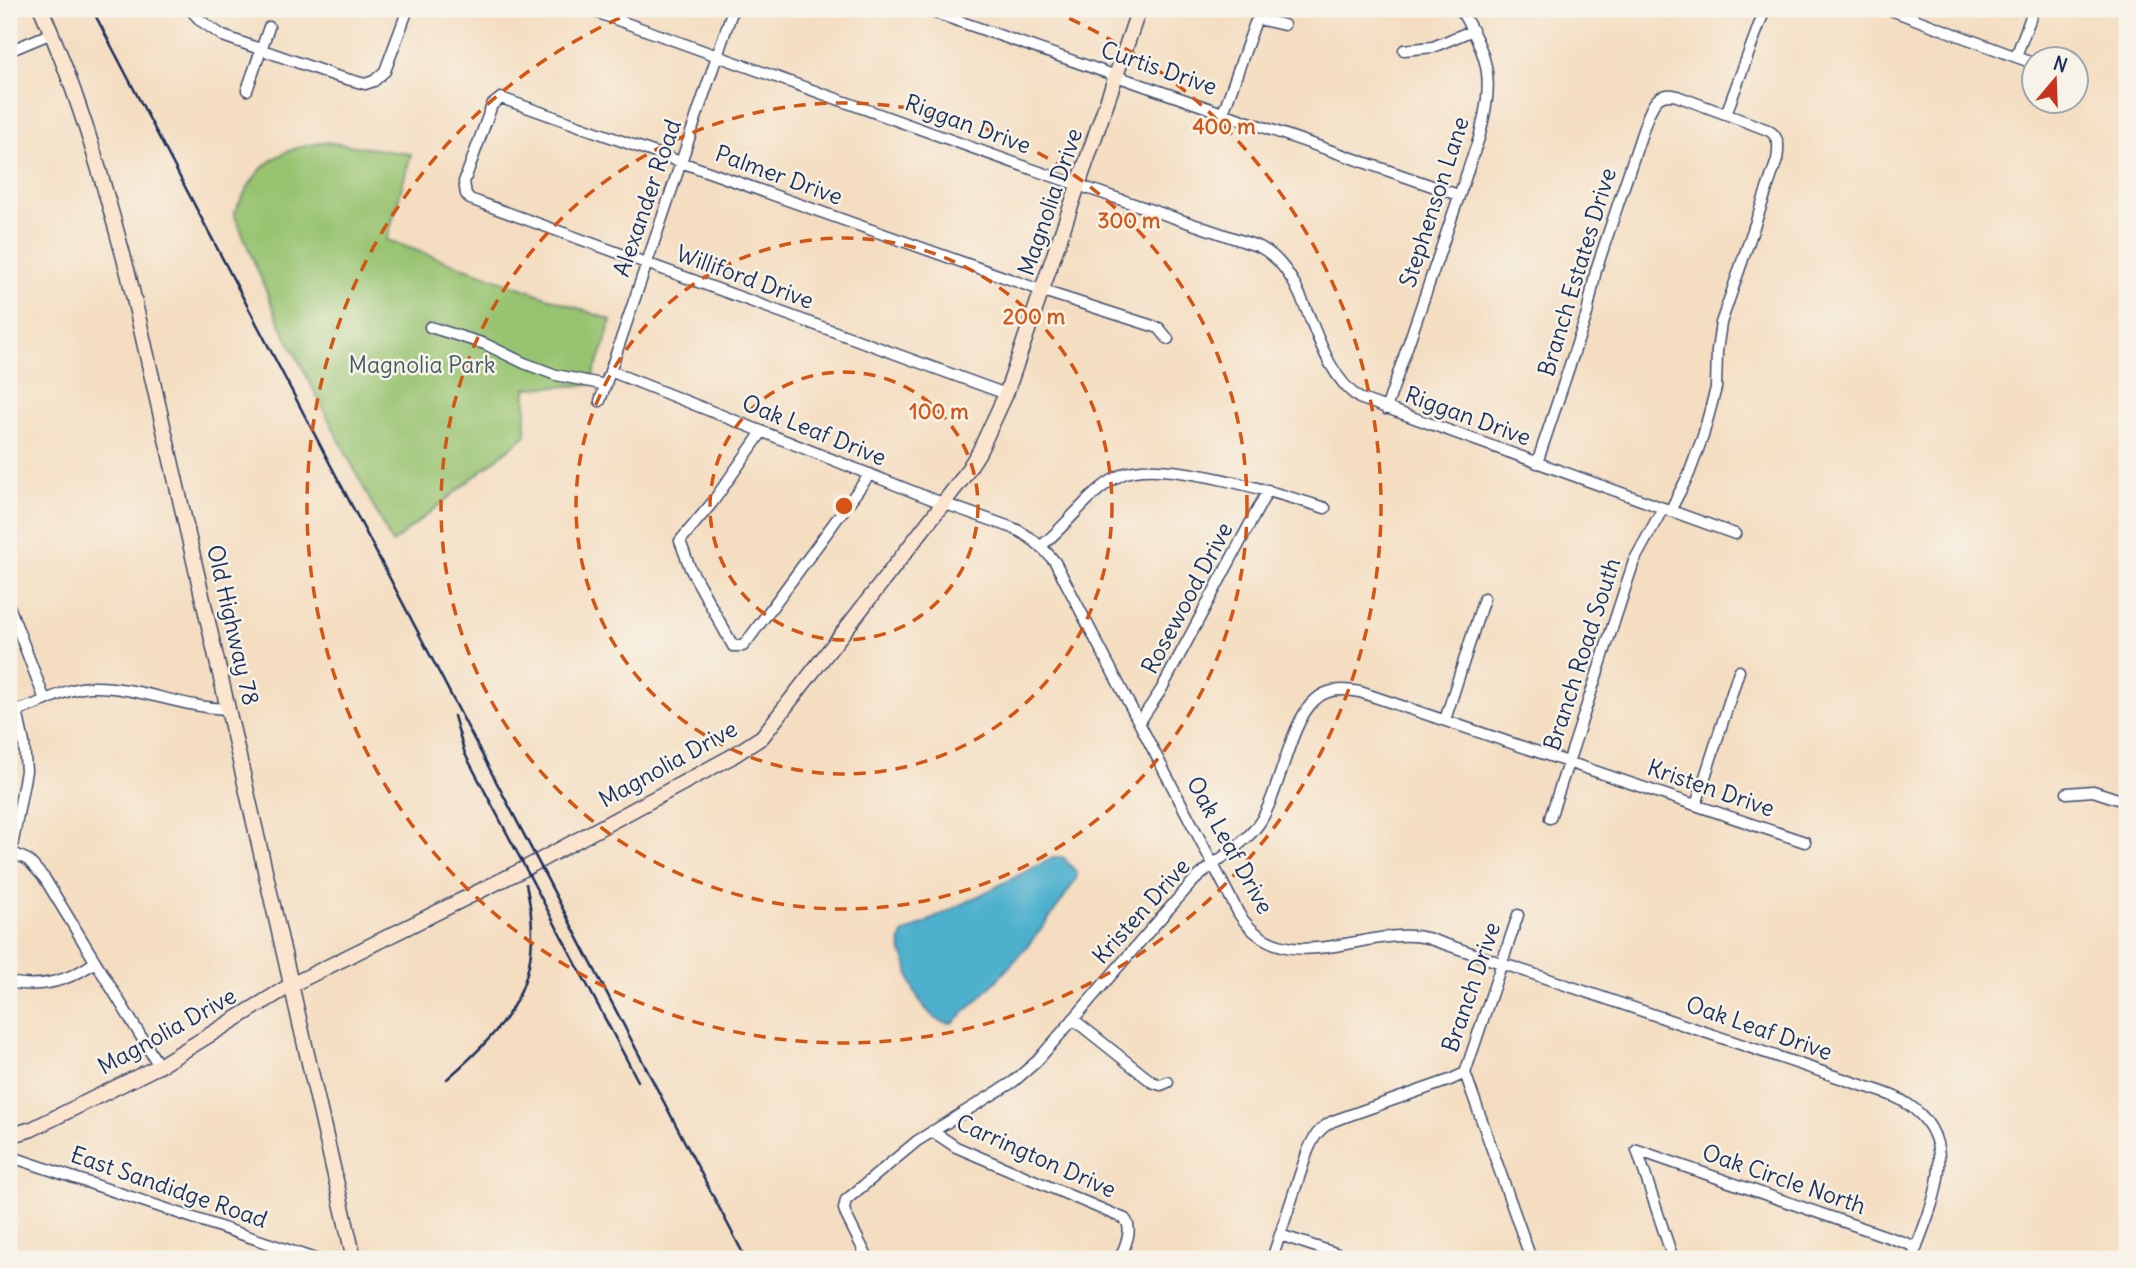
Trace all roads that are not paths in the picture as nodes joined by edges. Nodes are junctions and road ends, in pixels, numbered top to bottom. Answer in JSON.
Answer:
{"nodes":[{"id":1,"x":41,"y":9,"type":"edge"},
{"id":2,"x":190,"y":9,"type":"edge"},
{"id":3,"x":408,"y":9,"type":"edge"},
{"id":4,"x":587,"y":9,"type":"edge"},
{"id":5,"x":733,"y":9,"type":"edge"},
{"id":6,"x":924,"y":9,"type":"edge"},
{"id":7,"x":1139,"y":9,"type":"edge"},
{"id":8,"x":1460,"y":9,"type":"edge"},
{"id":9,"x":1765,"y":9,"type":"edge"},
{"id":10,"x":1888,"y":9,"type":"edge"},
{"id":11,"x":2034,"y":9,"type":"edge"},
{"id":12,"x":1284,"y":25,"type":"dead end"},
{"id":13,"x":269,"y":27,"type":"dead end"},
{"id":14,"x":1473,"y":30,"type":"junction"},
{"id":15,"x":52,"y":33,"type":"junction"},
{"id":16,"x":261,"y":49,"type":"junction"},
{"id":17,"x":1404,"y":50,"type":"dead end"},
{"id":18,"x":9,"y":51,"type":"edge"},
{"id":19,"x":717,"y":56,"type":"junction"},
{"id":20,"x":2016,"y":57,"type":"junction"},
{"id":21,"x":2021,"y":59,"type":"edge"},
{"id":22,"x":1117,"y":76,"type":"junction"},
{"id":23,"x":247,"y":90,"type":"dead end"},
{"id":24,"x":1223,"y":113,"type":"junction"},
{"id":25,"x":1726,"y":114,"type":"junction"},
{"id":26,"x":681,"y":162,"type":"junction"},
{"id":27,"x":1079,"y":186,"type":"junction"},
{"id":28,"x":1458,"y":195,"type":"junction"},
{"id":29,"x":470,"y":199,"type":"joint"},
{"id":30,"x":647,"y":264,"type":"junction"},
{"id":31,"x":1043,"y":291,"type":"junction"},
{"id":32,"x":430,"y":327,"type":"dead end"},
{"id":33,"x":1168,"y":339,"type":"dead end"},
{"id":34,"x":610,"y":371,"type":"junction"},
{"id":35,"x":606,"y":385,"type":"junction"},
{"id":36,"x":1006,"y":394,"type":"junction"},
{"id":37,"x":600,"y":401,"type":"dead end"},
{"id":38,"x":1387,"y":409,"type":"junction"},
{"id":39,"x":762,"y":432,"type":"junction"},
{"id":40,"x":1537,"y":463,"type":"junction"},
{"id":41,"x":870,"y":474,"type":"junction"},
{"id":42,"x":1268,"y":490,"type":"junction"},
{"id":43,"x":943,"y":503,"type":"junction"},
{"id":44,"x":1325,"y":508,"type":"dead end"},
{"id":45,"x":1666,"y":509,"type":"junction"},
{"id":46,"x":1735,"y":534,"type":"dead end"},
{"id":47,"x":1041,"y":546,"type":"junction"},
{"id":48,"x":1484,"y":598,"type":"dead end"},
{"id":49,"x":9,"y":606,"type":"edge"},
{"id":50,"x":1739,"y":671,"type":"dead end"},
{"id":51,"x":45,"y":700,"type":"junction"},
{"id":52,"x":228,"y":709,"type":"junction"},
{"id":53,"x":13,"y":711,"type":"edge"},
{"id":54,"x":1446,"y":720,"type":"junction"},
{"id":55,"x":1139,"y":723,"type":"junction"},
{"id":56,"x":1569,"y":761,"type":"junction"},
{"id":57,"x":2067,"y":793,"type":"dead end"},
{"id":58,"x":2127,"y":802,"type":"edge"},
{"id":59,"x":1696,"y":805,"type":"junction"},
{"id":60,"x":1550,"y":818,"type":"dead end"},
{"id":61,"x":1805,"y":842,"type":"dead end"},
{"id":62,"x":10,"y":852,"type":"edge"},
{"id":63,"x":1213,"y":864,"type":"junction"},
{"id":64,"x":1518,"y":915,"type":"dead end"},
{"id":65,"x":96,"y":962,"type":"junction"},
{"id":66,"x":1502,"y":963,"type":"junction"},
{"id":67,"x":9,"y":982,"type":"edge"},
{"id":68,"x":292,"y":985,"type":"junction"},
{"id":69,"x":1073,"y":1019,"type":"junction"},
{"id":70,"x":159,"y":1066,"type":"junction"},
{"id":71,"x":1465,"y":1073,"type":"junction"},
{"id":72,"x":1168,"y":1082,"type":"dead end"},
{"id":73,"x":932,"y":1130,"type":"junction"},
{"id":74,"x":9,"y":1136,"type":"edge"},
{"id":75,"x":9,"y":1156,"type":"edge"},
{"id":76,"x":1280,"y":1235,"type":"junction"},
{"id":77,"x":1917,"y":1247,"type":"junction"},
{"id":78,"x":315,"y":1259,"type":"edge"},
{"id":79,"x":354,"y":1259,"type":"edge"},
{"id":80,"x":868,"y":1259,"type":"edge"},
{"id":81,"x":1120,"y":1259,"type":"edge"},
{"id":82,"x":1272,"y":1259,"type":"edge"},
{"id":83,"x":1353,"y":1259,"type":"edge"},
{"id":84,"x":1531,"y":1259,"type":"edge"},
{"id":85,"x":1672,"y":1259,"type":"edge"},
{"id":86,"x":1912,"y":1259,"type":"edge"}],
"edges":[{"from":1,"to":15,"type":"street","name":"Old Highway 78"},
{"from":2,"to":16,"type":"street"},
{"from":3,"to":16,"type":"street"},
{"from":4,"to":19,"type":"street","name":"Riggan Drive"},
{"from":5,"to":19,"type":"street","name":"Alexander Road"},
{"from":6,"to":22,"type":"street","name":"Curtis Drive"},
{"from":7,"to":22,"type":"street","name":"Magnolia Drive"},
{"from":8,"to":14,"type":"street","name":"Stephenson Lane"},
{"from":9,"to":25,"type":"street"},
{"from":10,"to":20,"type":"street"},
{"from":11,"to":20,"type":"street"},
{"from":12,"to":24,"type":"street"},
{"from":13,"to":16,"type":"street"},
{"from":14,"to":17,"type":"street"},
{"from":14,"to":28,"type":"street","name":"Stephenson Lane"},
{"from":15,"to":18,"type":"street"},
{"from":15,"to":52,"type":"street","name":"Old Highway 78"},
{"from":16,"to":23,"type":"street"},
{"from":19,"to":26,"type":"street","name":"Alexander Road"},
{"from":19,"to":27,"type":"street","name":"Riggan Drive"},
{"from":20,"to":21,"type":"street"},
{"from":22,"to":24,"type":"street","name":"Curtis Drive"},
{"from":22,"to":27,"type":"street","name":"Magnolia Drive"},
{"from":24,"to":28,"type":"street","name":"Curtis Drive"},
{"from":25,"to":40,"type":"street","name":"Branch Estates Drive"},
{"from":25,"to":45,"type":"street","name":"Branch Road South"},
{"from":26,"to":29,"type":"street","name":"Palmer Drive"},
{"from":26,"to":30,"type":"street","name":"Alexander Road"},
{"from":26,"to":31,"type":"street","name":"Palmer Drive"},
{"from":27,"to":31,"type":"street","name":"Magnolia Drive"},
{"from":27,"to":38,"type":"street","name":"Riggan Drive"},
{"from":28,"to":38,"type":"street","name":"Stephenson Lane"},
{"from":29,"to":30,"type":"street","name":"Williford Drive"},
{"from":30,"to":34,"type":"street","name":"Alexander Road"},
{"from":30,"to":36,"type":"street","name":"Williford Drive"},
{"from":31,"to":33,"type":"street","name":"Palmer Drive"},
{"from":31,"to":36,"type":"street","name":"Magnolia Drive"},
{"from":32,"to":35,"type":"street"},
{"from":34,"to":35,"type":"street","name":"Alexander Road"},
{"from":34,"to":39,"type":"street","name":"Oak Leaf Drive"},
{"from":35,"to":37,"type":"street","name":"Alexander Road"},
{"from":36,"to":43,"type":"street","name":"Magnolia Drive"},
{"from":38,"to":40,"type":"street","name":"Riggan Drive"},
{"from":39,"to":41,"type":"street","name":"Oak Leaf Drive"},
{"from":39,"to":41,"type":"street"},
{"from":40,"to":45,"type":"street","name":"Riggan Drive"},
{"from":41,"to":43,"type":"street","name":"Oak Leaf Drive"},
{"from":42,"to":44,"type":"street"},
{"from":42,"to":47,"type":"street"},
{"from":42,"to":55,"type":"street","name":"Rosewood Drive"},
{"from":43,"to":47,"type":"street","name":"Oak Leaf Drive"},
{"from":43,"to":68,"type":"street","name":"Magnolia Drive"},
{"from":45,"to":46,"type":"street","name":"Riggan Drive"},
{"from":45,"to":56,"type":"street","name":"Branch Road South"},
{"from":47,"to":55,"type":"street","name":"Oak Leaf Drive"},
{"from":48,"to":54,"type":"street"},
{"from":49,"to":51,"type":"street"},
{"from":50,"to":59,"type":"street"},
{"from":51,"to":52,"type":"street"},
{"from":51,"to":53,"type":"street"},
{"from":52,"to":68,"type":"street","name":"Old Highway 78"},
{"from":53,"to":62,"type":"street"},
{"from":54,"to":56,"type":"street","name":"Kristen Drive"},
{"from":54,"to":63,"type":"street","name":"Kristen Drive"},
{"from":55,"to":63,"type":"street","name":"Oak Leaf Drive"},
{"from":56,"to":59,"type":"street","name":"Kristen Drive"},
{"from":56,"to":60,"type":"street","name":"Branch Road South"},
{"from":57,"to":58,"type":"street"},
{"from":59,"to":61,"type":"street","name":"Kristen Drive"},
{"from":62,"to":65,"type":"street"},
{"from":63,"to":66,"type":"street","name":"Oak Leaf Drive"},
{"from":63,"to":69,"type":"street","name":"Kristen Drive"},
{"from":64,"to":66,"type":"street","name":"Branch Drive"},
{"from":65,"to":67,"type":"street"},
{"from":65,"to":70,"type":"street"},
{"from":66,"to":71,"type":"street","name":"Branch Drive"},
{"from":66,"to":77,"type":"street","name":"Oak Leaf Drive"},
{"from":68,"to":70,"type":"street","name":"Magnolia Drive"},
{"from":68,"to":79,"type":"street","name":"Old Highway 78"},
{"from":69,"to":72,"type":"street"},
{"from":69,"to":73,"type":"street","name":"Kristen Drive"},
{"from":70,"to":74,"type":"street","name":"Magnolia Drive"},
{"from":71,"to":76,"type":"street"},
{"from":71,"to":84,"type":"street"},
{"from":73,"to":80,"type":"street","name":"Kristen Drive"},
{"from":73,"to":81,"type":"street","name":"Carrington Drive"},
{"from":75,"to":78,"type":"street","name":"East Sandidge Road"},
{"from":76,"to":82,"type":"street"},
{"from":76,"to":83,"type":"street"},
{"from":77,"to":85,"type":"street","name":"Oak Circle North"},
{"from":77,"to":86,"type":"street","name":"Oak Leaf Drive"}]}
